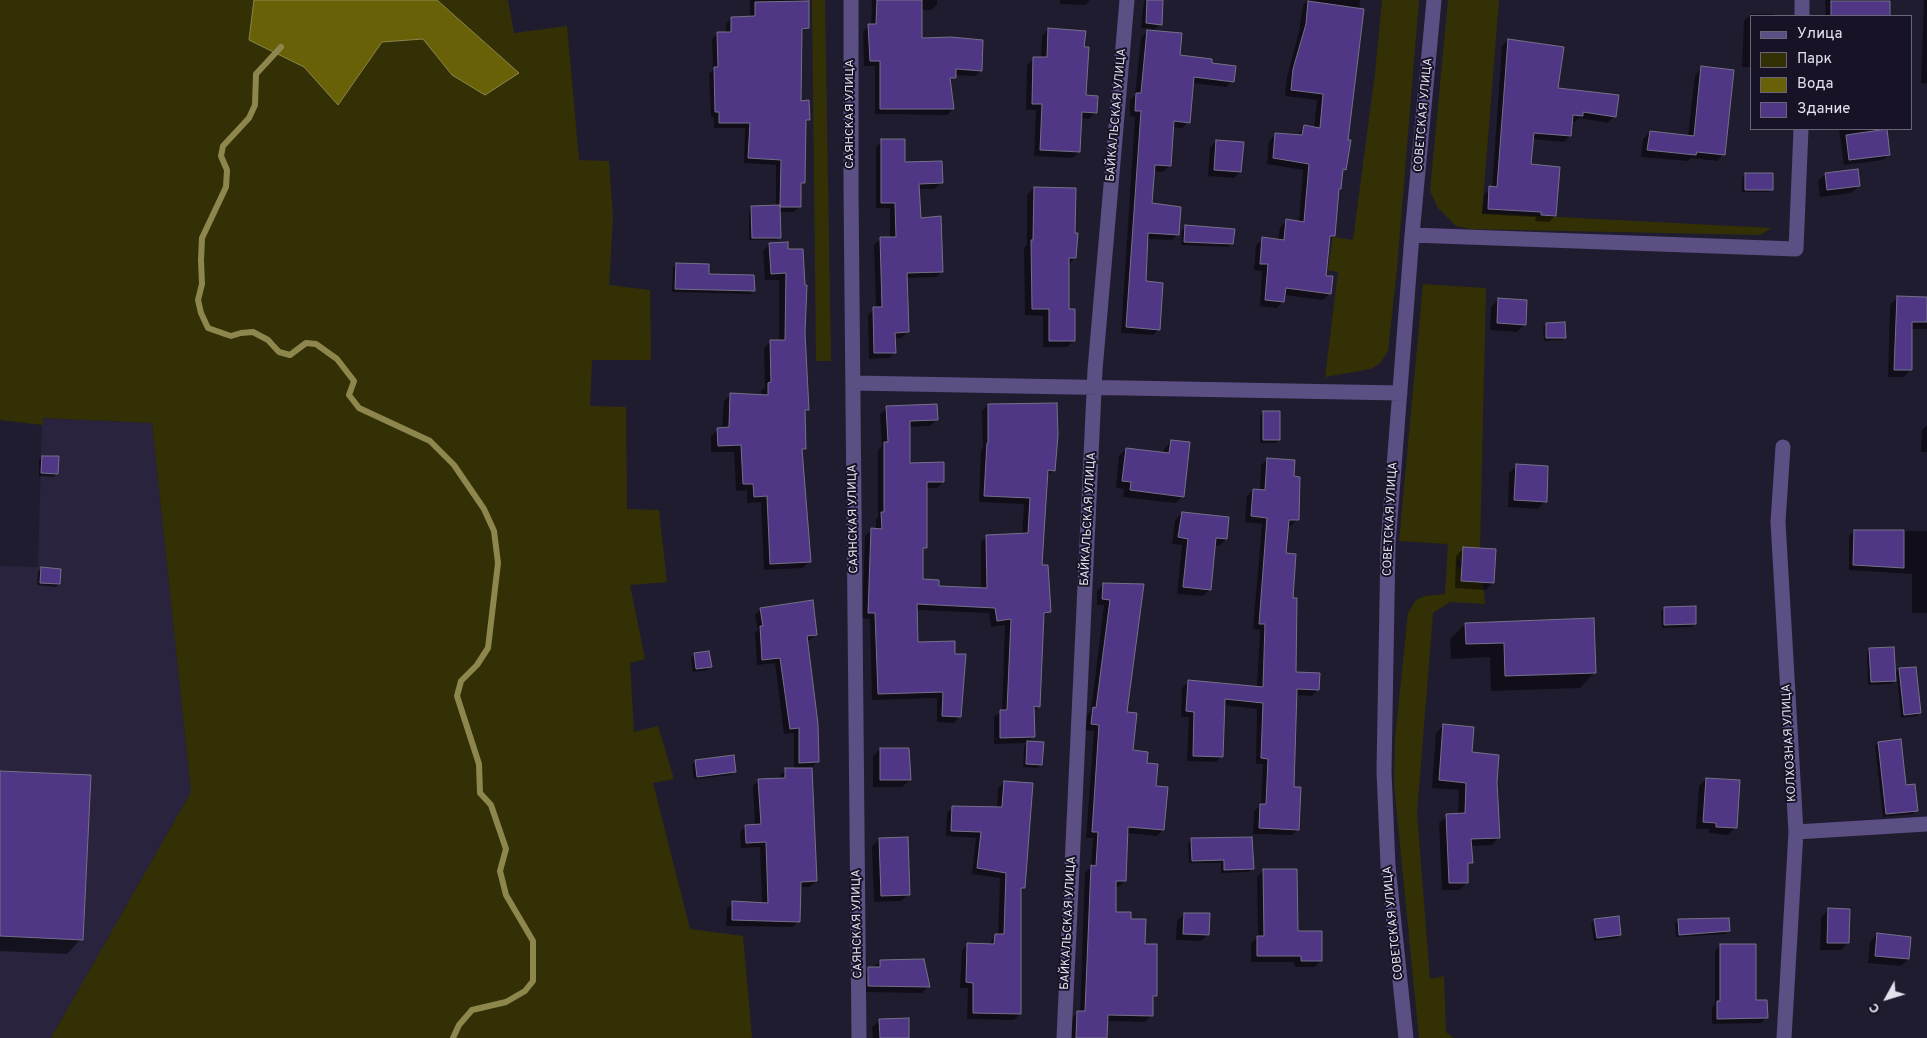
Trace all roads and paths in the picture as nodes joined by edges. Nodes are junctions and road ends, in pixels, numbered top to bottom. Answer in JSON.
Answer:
{"nodes":[{"id":1,"x":852,"y":0,"type":"edge"},
{"id":2,"x":1127,"y":0,"type":"edge"},
{"id":3,"x":1434,"y":0,"type":"edge"},
{"id":4,"x":1802,"y":0,"type":"edge"},
{"id":5,"x":1802,"y":15,"type":"edge"},
{"id":6,"x":1801,"y":130,"type":"edge"},
{"id":7,"x":1412,"y":235,"type":"junction"},
{"id":8,"x":853,"y":383,"type":"junction"},
{"id":9,"x":1096,"y":387,"type":"junction"},
{"id":10,"x":1400,"y":393,"type":"junction"},
{"id":11,"x":1783,"y":448,"type":"dead end"},
{"id":12,"x":1927,"y":824,"type":"edge"},
{"id":13,"x":1796,"y":832,"type":"junction"},
{"id":14,"x":859,"y":1038,"type":"edge"},
{"id":15,"x":1064,"y":1038,"type":"edge"},
{"id":16,"x":1406,"y":1038,"type":"edge"},
{"id":17,"x":1784,"y":1038,"type":"edge"}],
"edges":[{"from":1,"to":8,"type":"street","name":"САЯНСКАЯ УЛИЦА"},
{"from":2,"to":9,"type":"street","name":"БАЙКАЛЬСКАЯ УЛИЦА"},
{"from":3,"to":7,"type":"street","name":"СОВЕТСКАЯ УЛИЦА"},
{"from":4,"to":5,"type":"street"},
{"from":6,"to":7,"type":"street"},
{"from":7,"to":10,"type":"street","name":"СОВЕТСКАЯ УЛИЦА"},
{"from":8,"to":9,"type":"street"},
{"from":8,"to":14,"type":"street","name":"САЯНСКАЯ УЛИЦА"},
{"from":9,"to":10,"type":"street"},
{"from":9,"to":15,"type":"street","name":"БАЙКАЛЬСКАЯ УЛИЦА"},
{"from":10,"to":16,"type":"street","name":"СОВЕТСКАЯ УЛИЦА"},
{"from":11,"to":13,"type":"street","name":"КОЛХОЗНАЯ УЛИЦА"},
{"from":12,"to":13,"type":"street"},
{"from":13,"to":17,"type":"street","name":"КОЛХОЗНАЯ УЛИЦА"}]}
